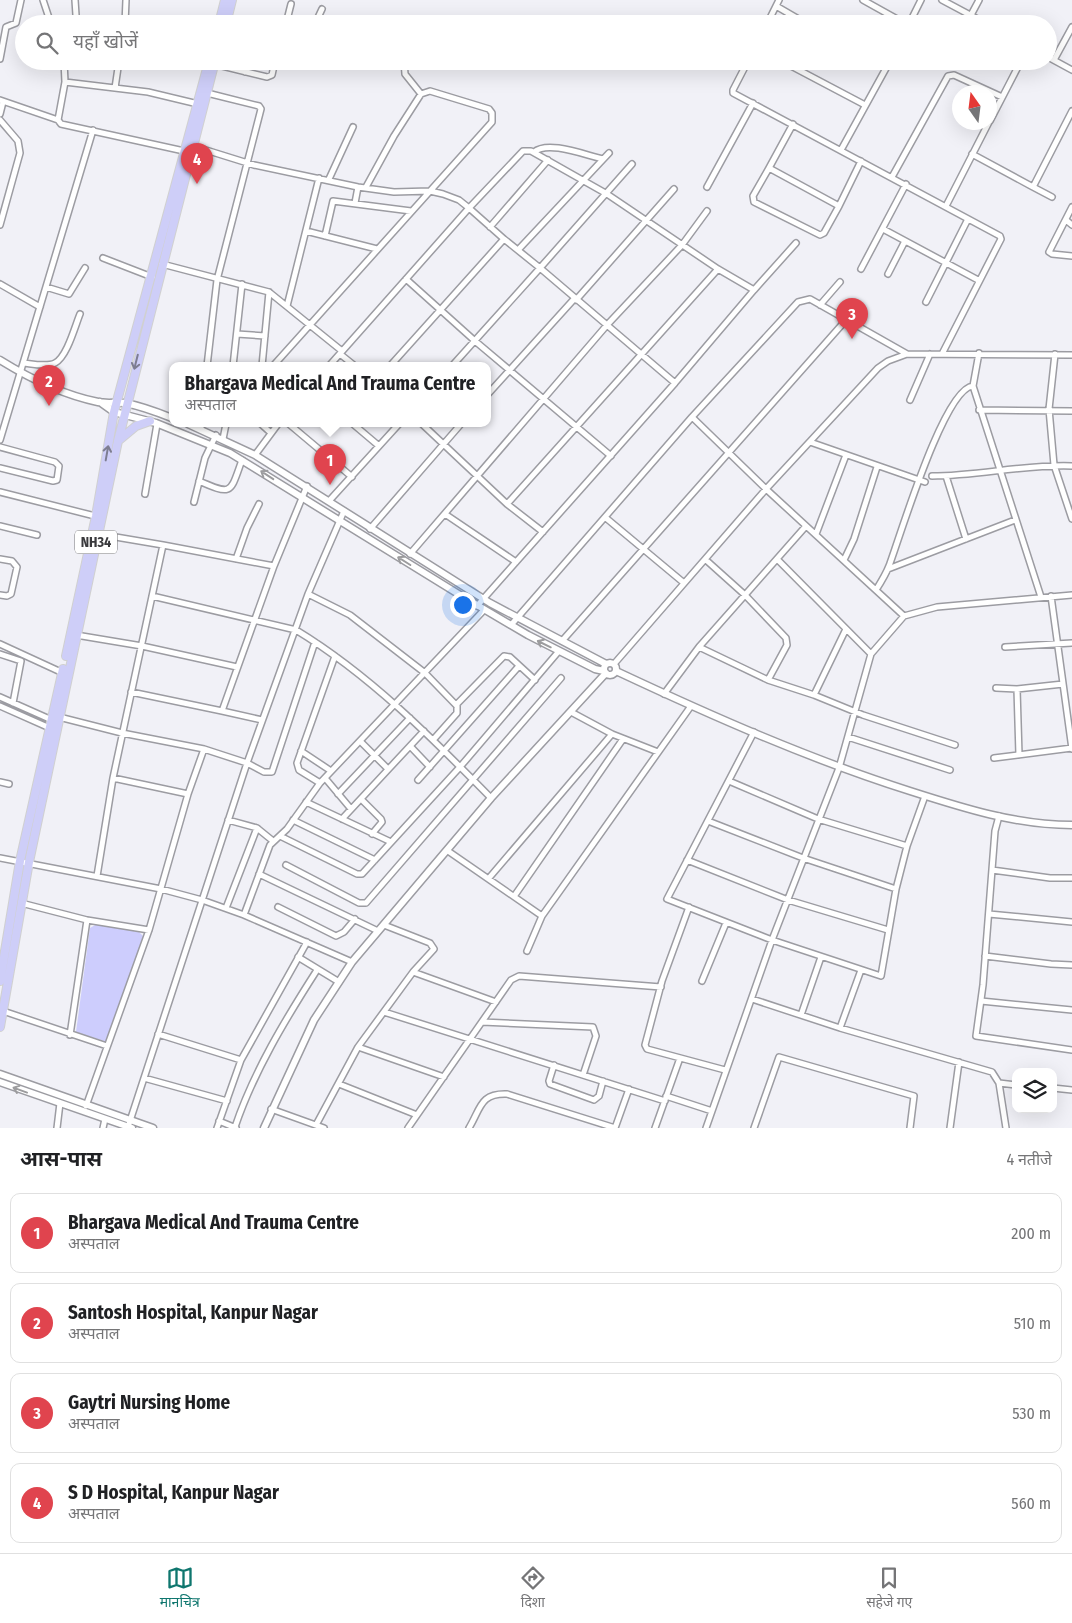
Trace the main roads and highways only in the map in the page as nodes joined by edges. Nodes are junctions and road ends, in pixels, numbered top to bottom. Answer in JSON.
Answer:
{"nodes":[{"id":1,"x":225,"y":0,"type":"edge"},
{"id":2,"x":232,"y":0,"type":"edge"},
{"id":3,"x":221,"y":15,"type":"edge"},
{"id":4,"x":228,"y":15,"type":"edge"},
{"id":5,"x":210,"y":70,"type":"edge"},
{"id":6,"x":211,"y":70,"type":"edge"},
{"id":7,"x":154,"y":422,"type":"road end"},
{"id":8,"x":118,"y":441,"type":"junction"},
{"id":9,"x":99,"y":516,"type":"junction"},
{"id":10,"x":65,"y":673,"type":"junction"},
{"id":11,"x":24,"y":861,"type":"junction"},
{"id":12,"x":0,"y":981,"type":"edge"},
{"id":13,"x":0,"y":1027,"type":"edge"}],
"edges":[{"from":1,"to":3,"type":"highway"},
{"from":2,"to":4,"type":"highway"},
{"from":9,"to":5,"type":"highway","number":"NH34","one_way":true},
{"from":6,"to":8,"type":"highway","number":"NH34","one_way":true},
{"from":7,"to":8,"type":"highway"},
{"from":8,"to":9,"type":"highway","number":"NH34"},
{"from":9,"to":10,"type":"highway","number":"NH34"},
{"from":9,"to":10,"type":"highway","number":"NH34"},
{"from":10,"to":11,"type":"highway","number":"NH34"},
{"from":11,"to":12,"type":"highway","number":"NH34"},
{"from":11,"to":13,"type":"highway","number":"NH34"}]}
